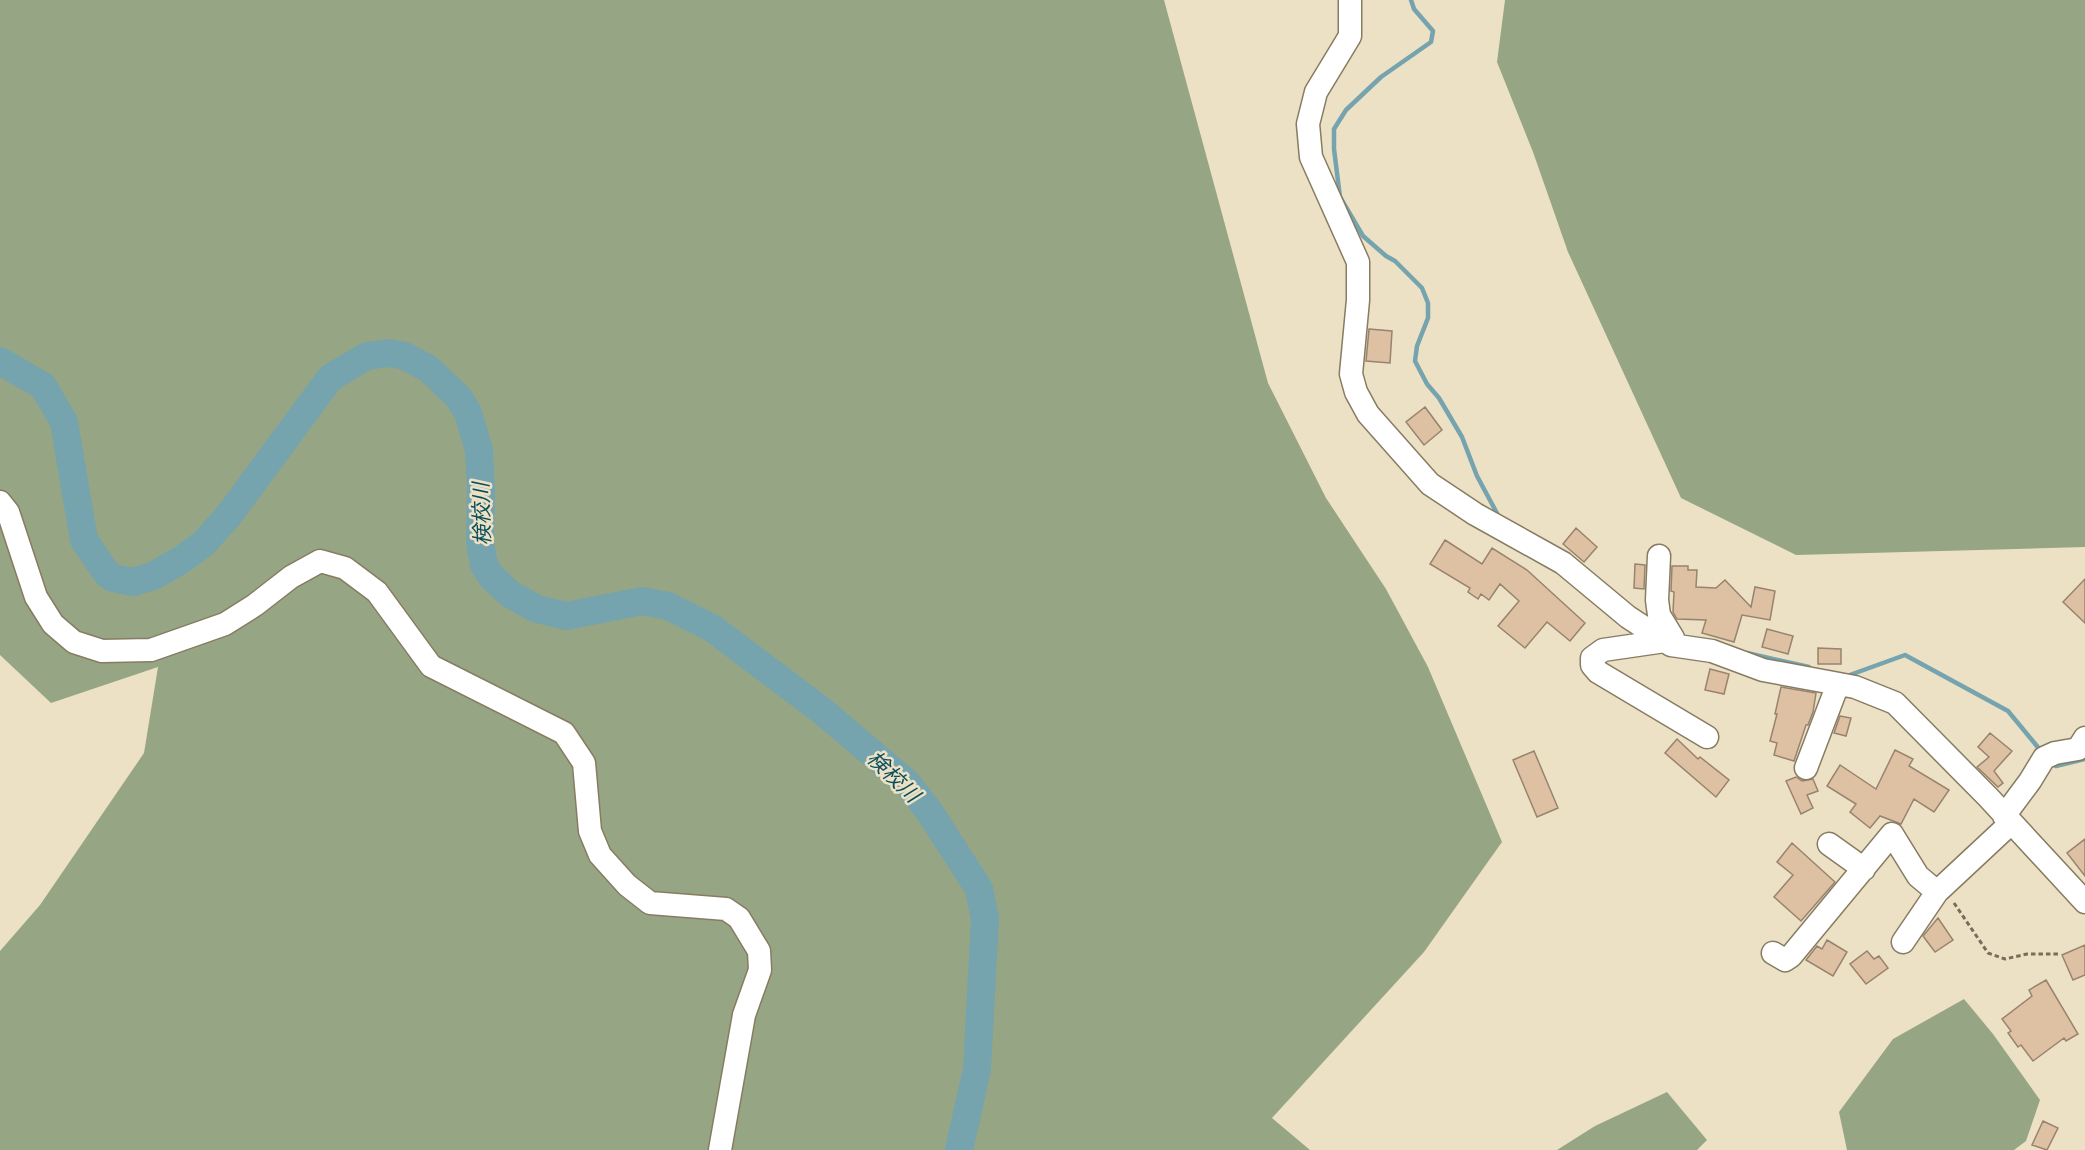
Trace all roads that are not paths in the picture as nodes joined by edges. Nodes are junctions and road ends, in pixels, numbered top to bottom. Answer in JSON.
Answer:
{"nodes":[{"id":1,"x":1350,"y":0,"type":"edge"},
{"id":2,"x":0,"y":502,"type":"edge"},
{"id":3,"x":1659,"y":556,"type":"dead end"},
{"id":4,"x":1668,"y":637,"type":"junction"},
{"id":5,"x":1838,"y":684,"type":"junction"},
{"id":6,"x":1707,"y":737,"type":"dead end"},
{"id":7,"x":2083,"y":745,"type":"edge"},
{"id":8,"x":1806,"y":768,"type":"dead end"},
{"id":9,"x":2008,"y":819,"type":"junction"},
{"id":10,"x":1829,"y":843,"type":"dead end"},
{"id":11,"x":1864,"y":869,"type":"junction"},
{"id":12,"x":1937,"y":892,"type":"junction"},
{"id":13,"x":2085,"y":902,"type":"edge"},
{"id":14,"x":1903,"y":942,"type":"dead end"},
{"id":15,"x":1773,"y":953,"type":"dead end"},
{"id":16,"x":720,"y":1150,"type":"edge"}],
"edges":[{"from":1,"to":4,"type":"street"},
{"from":2,"to":16,"type":"street"},
{"from":3,"to":4,"type":"street"},
{"from":4,"to":5,"type":"street"},
{"from":4,"to":6,"type":"street"},
{"from":5,"to":8,"type":"street"},
{"from":5,"to":9,"type":"street"},
{"from":7,"to":9,"type":"street"},
{"from":9,"to":12,"type":"street"},
{"from":9,"to":13,"type":"street"},
{"from":10,"to":11,"type":"street"},
{"from":11,"to":12,"type":"street"},
{"from":11,"to":15,"type":"street"},
{"from":12,"to":14,"type":"street"}]}
